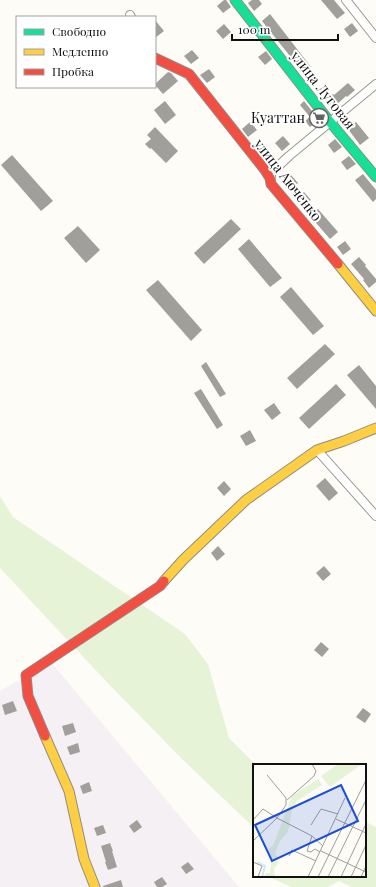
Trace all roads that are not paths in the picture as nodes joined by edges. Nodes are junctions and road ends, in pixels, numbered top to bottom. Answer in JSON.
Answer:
{"nodes":[{"id":1,"x":234,"y":0,"type":"edge"},
{"id":2,"x":346,"y":0,"type":"edge"},
{"id":3,"x":376,"y":38,"type":"edge"},
{"id":4,"x":156,"y":58,"type":"edge"},
{"id":5,"x":376,"y":84,"type":"edge"},
{"id":6,"x":330,"y":122,"type":"junction"},
{"id":7,"x":270,"y":178,"type":"junction"},
{"id":8,"x":376,"y":178,"type":"edge"},
{"id":9,"x":376,"y":311,"type":"edge"},
{"id":10,"x":376,"y":428,"type":"edge"},
{"id":11,"x":317,"y":450,"type":"junction"},
{"id":12,"x":376,"y":516,"type":"edge"},
{"id":13,"x":95,"y":887,"type":"edge"}],
"edges":[{"from":1,"to":6,"type":"street","name":"улица Луговая"},
{"from":2,"to":3,"type":"street"},
{"from":4,"to":7,"type":"street","name":"улица Аюченко"},
{"from":5,"to":6,"type":"street"},
{"from":6,"to":7,"type":"street"},
{"from":6,"to":8,"type":"street","name":"улица Луговая"},
{"from":7,"to":9,"type":"street","name":"улица Аюченко"},
{"from":10,"to":11,"type":"street"},
{"from":11,"to":12,"type":"street"},
{"from":11,"to":13,"type":"street"}]}
